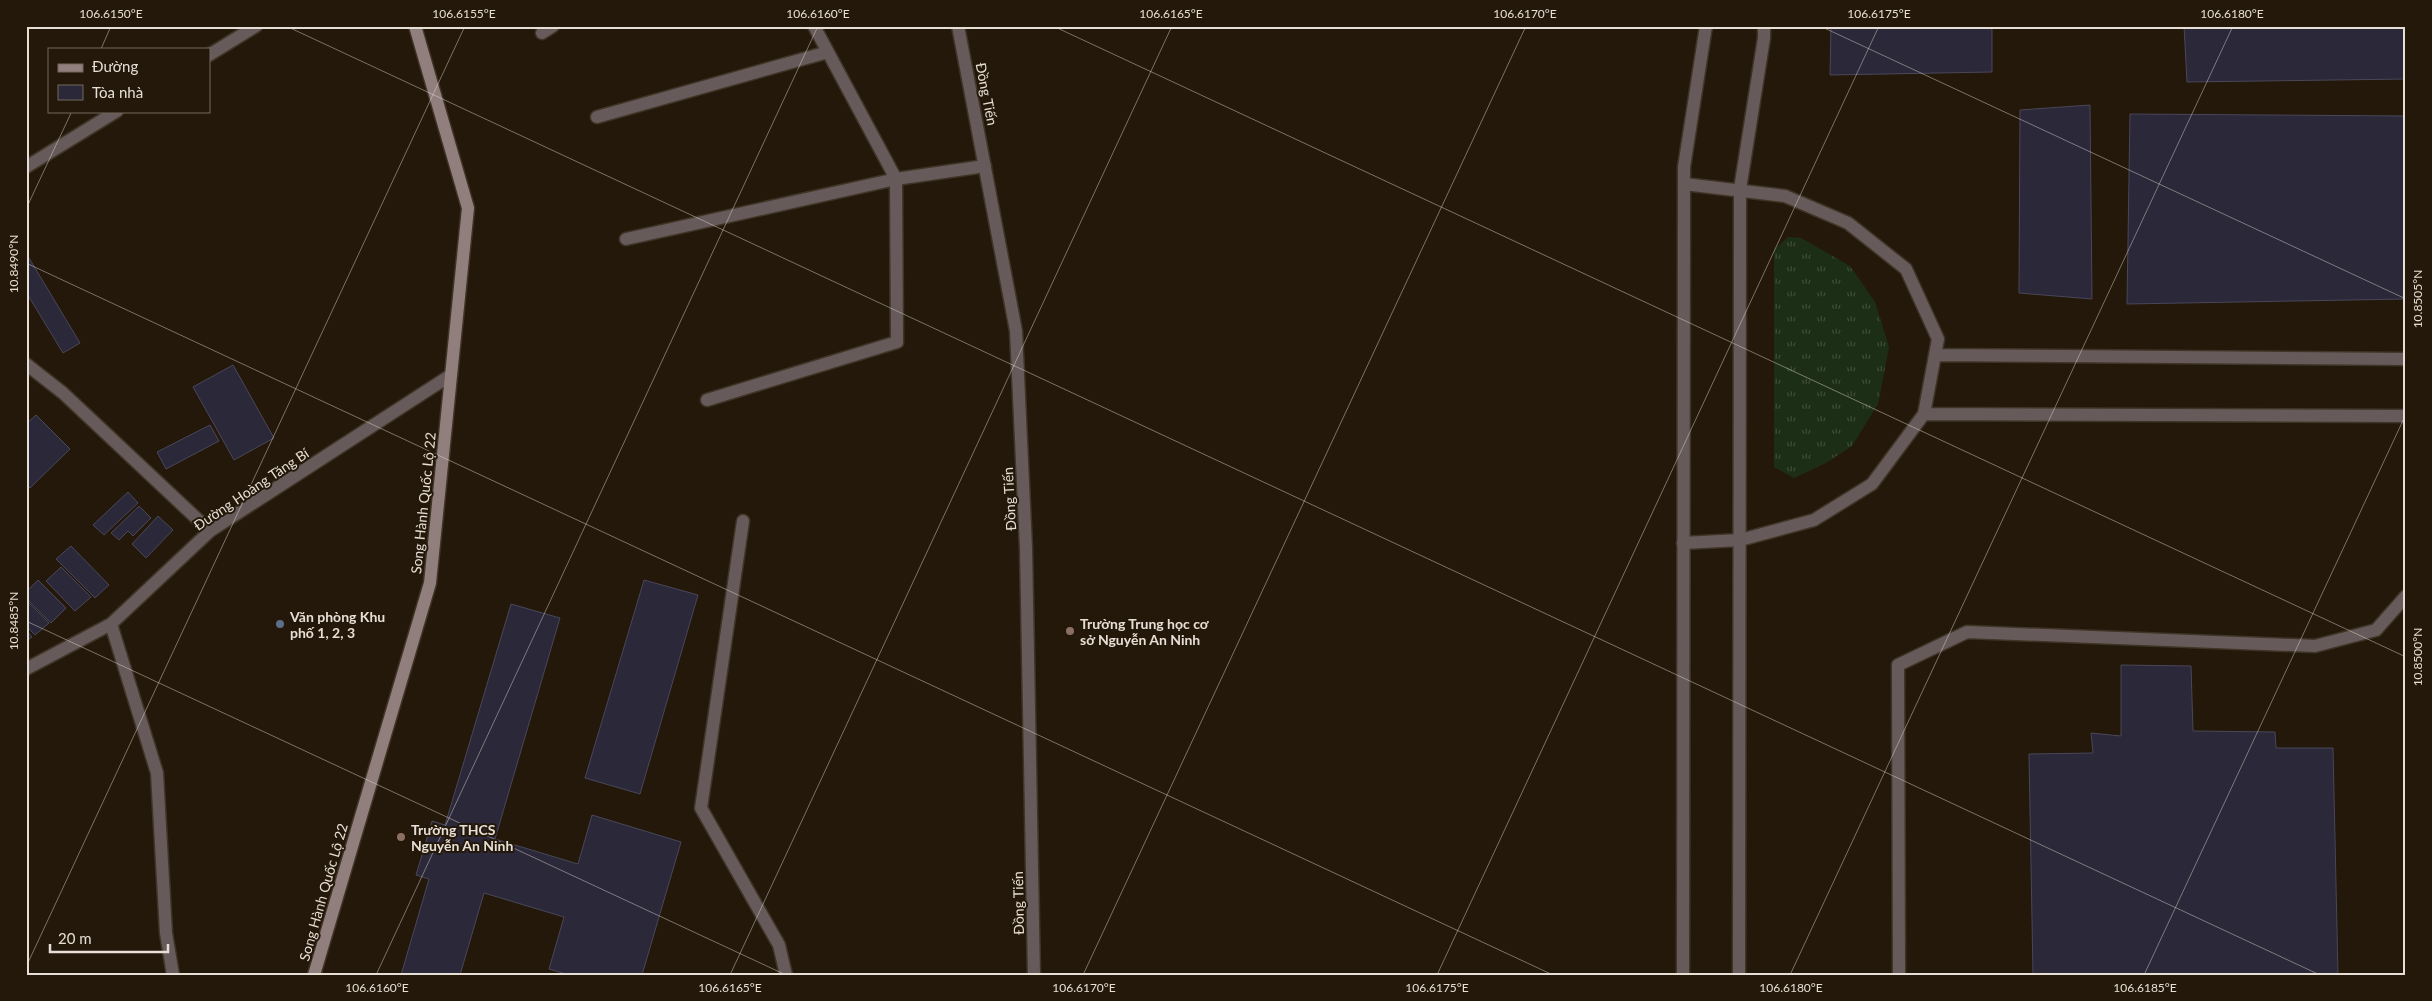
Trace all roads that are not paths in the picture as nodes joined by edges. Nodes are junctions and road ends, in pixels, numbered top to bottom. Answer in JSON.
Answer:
{"nodes":[{"id":1,"x":256,"y":26,"type":"edge"},
{"id":2,"x":415,"y":26,"type":"edge"},
{"id":3,"x":814,"y":26,"type":"edge"},
{"id":4,"x":958,"y":26,"type":"edge"},
{"id":5,"x":1706,"y":26,"type":"edge"},
{"id":6,"x":1764,"y":26,"type":"edge"},
{"id":7,"x":828,"y":52,"type":"junction"},
{"id":8,"x":210,"y":54,"type":"edge"},
{"id":9,"x":115,"y":112,"type":"edge"},
{"id":10,"x":597,"y":117,"type":"dead end"},
{"id":11,"x":26,"y":166,"type":"edge"},
{"id":12,"x":985,"y":166,"type":"junction"},
{"id":13,"x":896,"y":179,"type":"junction"},
{"id":14,"x":1684,"y":184,"type":"junction"},
{"id":15,"x":1740,"y":189,"type":"junction"},
{"id":16,"x":626,"y":239,"type":"dead end"},
{"id":17,"x":1935,"y":355,"type":"junction"},
{"id":18,"x":2406,"y":359,"type":"edge"},
{"id":19,"x":26,"y":364,"type":"edge"},
{"id":20,"x":451,"y":375,"type":"junction"},
{"id":21,"x":707,"y":400,"type":"dead end"},
{"id":22,"x":1924,"y":414,"type":"junction"},
{"id":23,"x":2406,"y":416,"type":"edge"},
{"id":24,"x":744,"y":521,"type":"dead end"},
{"id":25,"x":210,"y":531,"type":"junction"},
{"id":26,"x":1740,"y":540,"type":"junction"},
{"id":27,"x":1683,"y":544,"type":"junction"},
{"id":28,"x":2406,"y":596,"type":"edge"},
{"id":29,"x":111,"y":624,"type":"junction"},
{"id":30,"x":26,"y":669,"type":"edge"},
{"id":31,"x":173,"y":975,"type":"edge"},
{"id":32,"x":314,"y":975,"type":"edge"},
{"id":33,"x":786,"y":975,"type":"edge"},
{"id":34,"x":1034,"y":975,"type":"edge"},
{"id":35,"x":1682,"y":975,"type":"edge"},
{"id":36,"x":1739,"y":975,"type":"edge"},
{"id":37,"x":1899,"y":975,"type":"edge"}],
"edges":[{"from":1,"to":8,"type":"street"},
{"from":2,"to":20,"type":"street","name":"Song Hành Quốc Lộ 22"},
{"from":3,"to":7,"type":"street"},
{"from":4,"to":12,"type":"street","name":"Đồng Tiến"},
{"from":5,"to":14,"type":"street"},
{"from":6,"to":15,"type":"street"},
{"from":7,"to":10,"type":"street"},
{"from":7,"to":13,"type":"street"},
{"from":9,"to":11,"type":"street"},
{"from":12,"to":13,"type":"street"},
{"from":12,"to":34,"type":"street","name":"Đồng Tiến"},
{"from":13,"to":16,"type":"street"},
{"from":13,"to":21,"type":"street"},
{"from":14,"to":15,"type":"street"},
{"from":14,"to":27,"type":"street"},
{"from":15,"to":17,"type":"street"},
{"from":15,"to":26,"type":"street"},
{"from":17,"to":18,"type":"street"},
{"from":17,"to":22,"type":"street"},
{"from":19,"to":25,"type":"street"},
{"from":20,"to":25,"type":"street","name":"Đường Hoàng Tăng Bí"},
{"from":20,"to":32,"type":"street","name":"Song Hành Quốc Lộ 22"},
{"from":22,"to":23,"type":"street"},
{"from":22,"to":26,"type":"street"},
{"from":24,"to":33,"type":"street"},
{"from":25,"to":29,"type":"street","name":"Đường Hoàng Tăng Bí"},
{"from":26,"to":27,"type":"street"},
{"from":26,"to":36,"type":"street"},
{"from":27,"to":35,"type":"street"},
{"from":28,"to":37,"type":"street"},
{"from":29,"to":30,"type":"street","name":"Đường Hoàng Tăng Bí"},
{"from":29,"to":31,"type":"street"}]}
